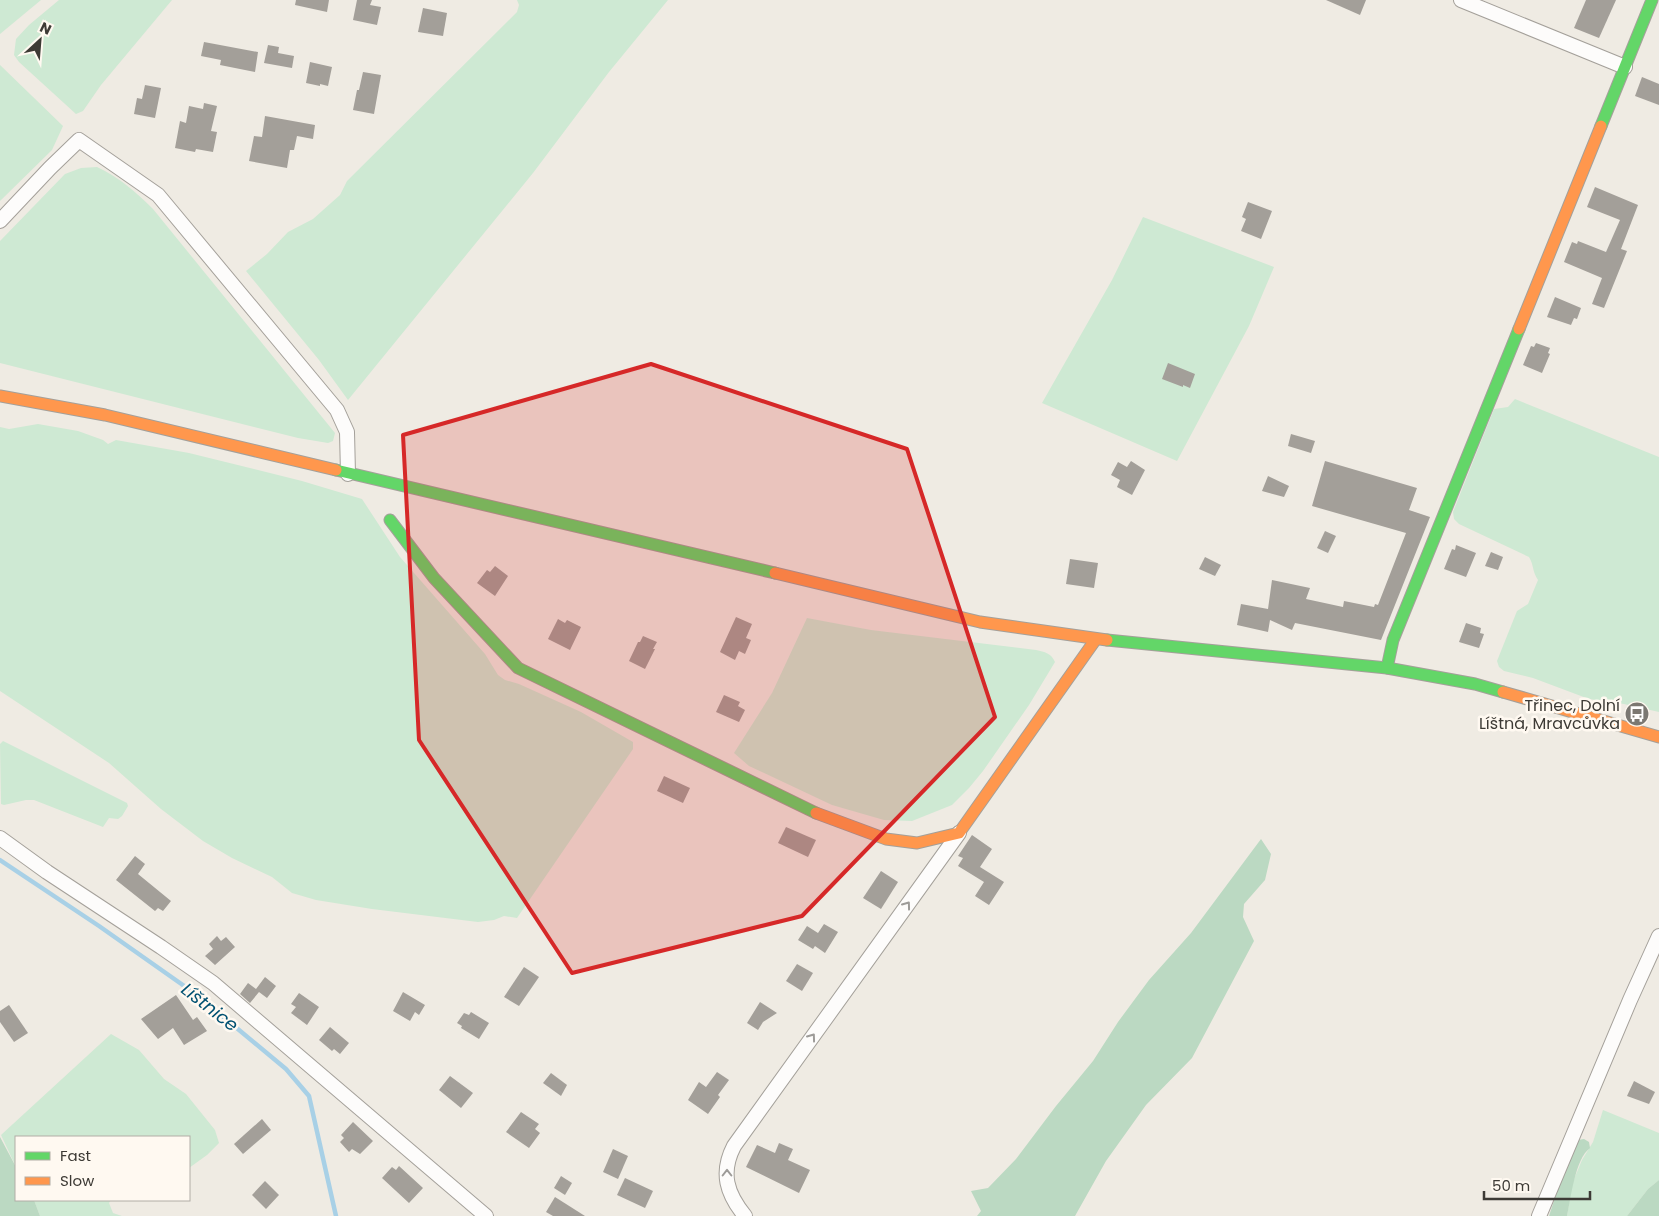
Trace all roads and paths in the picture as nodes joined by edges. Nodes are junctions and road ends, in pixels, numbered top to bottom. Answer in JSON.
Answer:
{"nodes":[{"id":1,"x":1461,"y":0,"type":"edge"},
{"id":2,"x":1652,"y":0,"type":"edge"},
{"id":3,"x":1625,"y":67,"type":"junction"},
{"id":4,"x":0,"y":221,"type":"edge"},
{"id":5,"x":0,"y":396,"type":"edge"},
{"id":6,"x":348,"y":474,"type":"junction"},
{"id":7,"x":390,"y":520,"type":"dead end"},
{"id":8,"x":1096,"y":639,"type":"junction"},
{"id":9,"x":1387,"y":668,"type":"junction"},
{"id":10,"x":1659,"y":737,"type":"edge"},
{"id":11,"x":959,"y":833,"type":"junction"},
{"id":12,"x":0,"y":838,"type":"edge"},
{"id":13,"x":1659,"y":936,"type":"edge"},
{"id":14,"x":486,"y":1216,"type":"edge"},
{"id":15,"x":745,"y":1216,"type":"edge"},
{"id":16,"x":1539,"y":1216,"type":"edge"}],
"edges":[{"from":1,"to":3,"type":"street"},
{"from":2,"to":3,"type":"street"},
{"from":3,"to":9,"type":"street"},
{"from":4,"to":6,"type":"street"},
{"from":5,"to":6,"type":"street"},
{"from":6,"to":8,"type":"street"},
{"from":7,"to":11,"type":"street"},
{"from":8,"to":9,"type":"street"},
{"from":8,"to":11,"type":"street"},
{"from":9,"to":10,"type":"street"},
{"from":15,"to":11,"type":"street","one_way":true},
{"from":12,"to":14,"type":"street"},
{"from":13,"to":16,"type":"street"}]}
